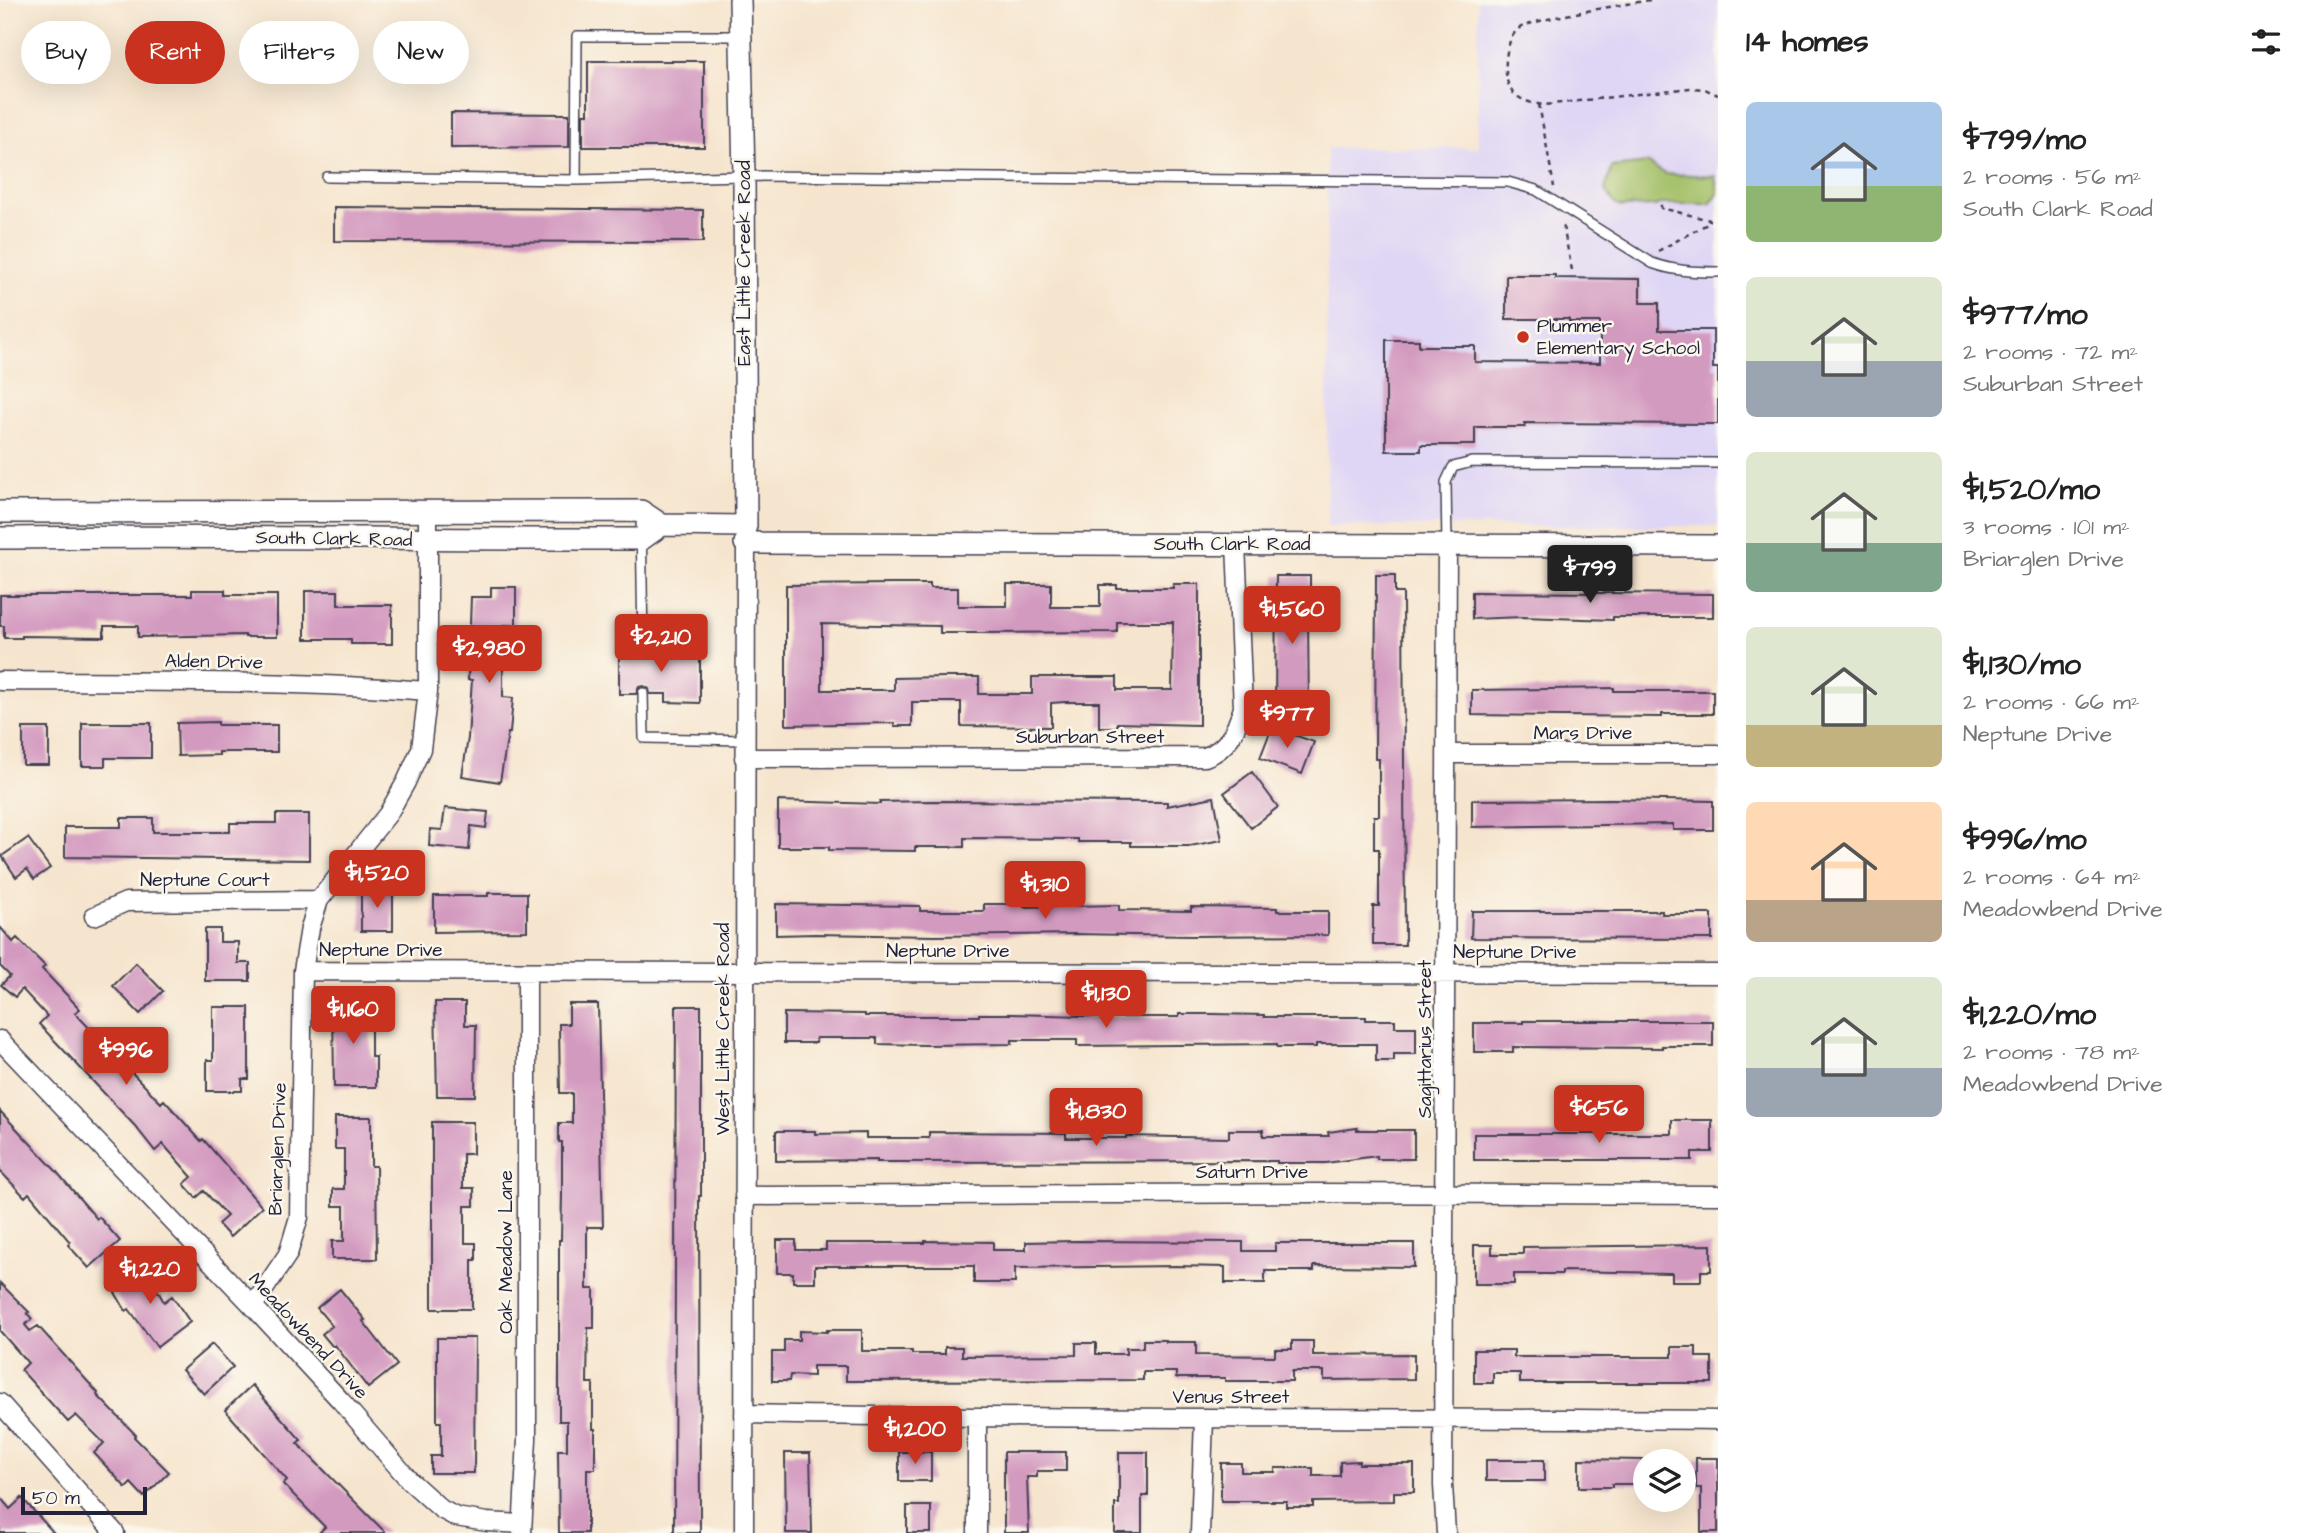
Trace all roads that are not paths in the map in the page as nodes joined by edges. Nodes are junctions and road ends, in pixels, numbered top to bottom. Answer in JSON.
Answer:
{"nodes":[{"id":1,"x":740,"y":0,"type":"edge"},
{"id":2,"x":741,"y":36,"type":"junction"},
{"id":3,"x":744,"y":176,"type":"junction"},
{"id":4,"x":327,"y":177,"type":"dead end"},
{"id":5,"x":576,"y":180,"type":"junction"},
{"id":6,"x":1718,"y":272,"type":"edge"},
{"id":7,"x":1718,"y":463,"type":"edge"},
{"id":8,"x":641,"y":511,"type":"junction"},
{"id":9,"x":0,"y":512,"type":"edge"},
{"id":10,"x":428,"y":512,"type":"junction"},
{"id":11,"x":662,"y":524,"type":"junction"},
{"id":12,"x":746,"y":535,"type":"junction"},
{"id":13,"x":0,"y":538,"type":"edge"},
{"id":14,"x":642,"y":539,"type":"junction"},
{"id":15,"x":429,"y":540,"type":"junction"},
{"id":16,"x":1236,"y":544,"type":"junction"},
{"id":17,"x":1447,"y":546,"type":"junction"},
{"id":18,"x":1718,"y":546,"type":"edge"},
{"id":19,"x":643,"y":648,"type":"dead end"},
{"id":20,"x":0,"y":681,"type":"edge"},
{"id":21,"x":428,"y":691,"type":"junction"},
{"id":22,"x":643,"y":694,"type":"dead end"},
{"id":23,"x":744,"y":749,"type":"junction"},
{"id":24,"x":1447,"y":754,"type":"junction"},
{"id":25,"x":1718,"y":754,"type":"edge"},
{"id":26,"x":319,"y":900,"type":"junction"},
{"id":27,"x":94,"y":916,"type":"dead end"},
{"id":28,"x":303,"y":971,"type":"junction"},
{"id":29,"x":744,"y":971,"type":"junction"},
{"id":30,"x":527,"y":972,"type":"junction"},
{"id":31,"x":1447,"y":973,"type":"junction"},
{"id":32,"x":1718,"y":974,"type":"edge"},
{"id":33,"x":0,"y":1040,"type":"edge"},
{"id":34,"x":1445,"y":1195,"type":"junction"},
{"id":35,"x":1718,"y":1195,"type":"edge"},
{"id":36,"x":744,"y":1196,"type":"junction"},
{"id":37,"x":253,"y":1306,"type":"junction"},
{"id":38,"x":0,"y":1403,"type":"edge"},
{"id":39,"x":744,"y":1414,"type":"junction"},
{"id":40,"x":1444,"y":1417,"type":"junction"},
{"id":41,"x":977,"y":1418,"type":"junction"},
{"id":42,"x":1204,"y":1418,"type":"junction"},
{"id":43,"x":1718,"y":1420,"type":"edge"},
{"id":44,"x":521,"y":1528,"type":"edge"},
{"id":45,"x":115,"y":1533,"type":"edge"},
{"id":46,"x":744,"y":1533,"type":"edge"},
{"id":47,"x":977,"y":1533,"type":"edge"},
{"id":48,"x":1200,"y":1533,"type":"edge"},
{"id":49,"x":1446,"y":1533,"type":"edge"}],
"edges":[{"from":1,"to":2,"type":"street","name":"East Little Creek Road"},
{"from":2,"to":3,"type":"street","name":"East Little Creek Road"},
{"from":2,"to":5,"type":"lane"},
{"from":3,"to":5,"type":"lane"},
{"from":3,"to":6,"type":"lane"},
{"from":3,"to":12,"type":"street","name":"East Little Creek Road"},
{"from":4,"to":5,"type":"lane"},
{"from":7,"to":17,"type":"lane"},
{"from":8,"to":10,"type":"street","name":"South Clark Road"},
{"from":8,"to":11,"type":"street"},
{"from":8,"to":14,"type":"lane"},
{"from":9,"to":10,"type":"street","name":"South Clark Road"},
{"from":10,"to":15,"type":"street","name":"Briarglen Drive"},
{"from":11,"to":12,"type":"street","name":"South Clark Road"},
{"from":11,"to":14,"type":"street"},
{"from":12,"to":16,"type":"street","name":"South Clark Road"},
{"from":12,"to":23,"type":"street","name":"West Little Creek Road"},
{"from":13,"to":15,"type":"street","name":"South Clark Road"},
{"from":14,"to":15,"type":"street","name":"South Clark Road"},
{"from":14,"to":19,"type":"lane"},
{"from":15,"to":21,"type":"street","name":"Briarglen Drive"},
{"from":16,"to":17,"type":"street","name":"South Clark Road"},
{"from":16,"to":23,"type":"street","name":"Suburban Street"},
{"from":17,"to":18,"type":"street","name":"South Clark Road"},
{"from":17,"to":24,"type":"street","name":"Sagittarius Street"},
{"from":20,"to":21,"type":"street","name":"Alden Drive"},
{"from":21,"to":26,"type":"street","name":"Briarglen Drive"},
{"from":22,"to":23,"type":"lane"},
{"from":23,"to":29,"type":"street","name":"West Little Creek Road"},
{"from":24,"to":25,"type":"street","name":"Mars Drive"},
{"from":24,"to":31,"type":"street","name":"Sagittarius Street"},
{"from":26,"to":27,"type":"street","name":"Neptune Court"},
{"from":26,"to":28,"type":"street","name":"Briarglen Drive"},
{"from":28,"to":30,"type":"street","name":"Neptune Drive"},
{"from":28,"to":37,"type":"street","name":"Briarglen Drive"},
{"from":29,"to":30,"type":"street","name":"Neptune Drive"},
{"from":29,"to":31,"type":"street","name":"Neptune Drive"},
{"from":29,"to":36,"type":"street","name":"West Little Creek Road"},
{"from":30,"to":44,"type":"street","name":"Oak Meadow Lane"},
{"from":31,"to":32,"type":"street","name":"Neptune Drive"},
{"from":31,"to":34,"type":"street","name":"Sagittarius Street"},
{"from":33,"to":37,"type":"street","name":"Meadowbend Drive"},
{"from":34,"to":35,"type":"street","name":"Saturn Drive"},
{"from":34,"to":36,"type":"street","name":"Saturn Drive"},
{"from":34,"to":40,"type":"street","name":"Sagittarius Street"},
{"from":36,"to":39,"type":"street","name":"West Little Creek Road"},
{"from":37,"to":44,"type":"street","name":"Meadowbend Drive"},
{"from":38,"to":45,"type":"street"},
{"from":39,"to":41,"type":"street","name":"Venus Street"},
{"from":39,"to":46,"type":"street","name":"West Little Creek Road"},
{"from":40,"to":42,"type":"street","name":"Venus Street"},
{"from":40,"to":43,"type":"street","name":"Venus Street"},
{"from":40,"to":49,"type":"street","name":"Sagittarius Street"},
{"from":41,"to":42,"type":"street","name":"Venus Street"},
{"from":41,"to":47,"type":"street"},
{"from":42,"to":48,"type":"street"}]}
